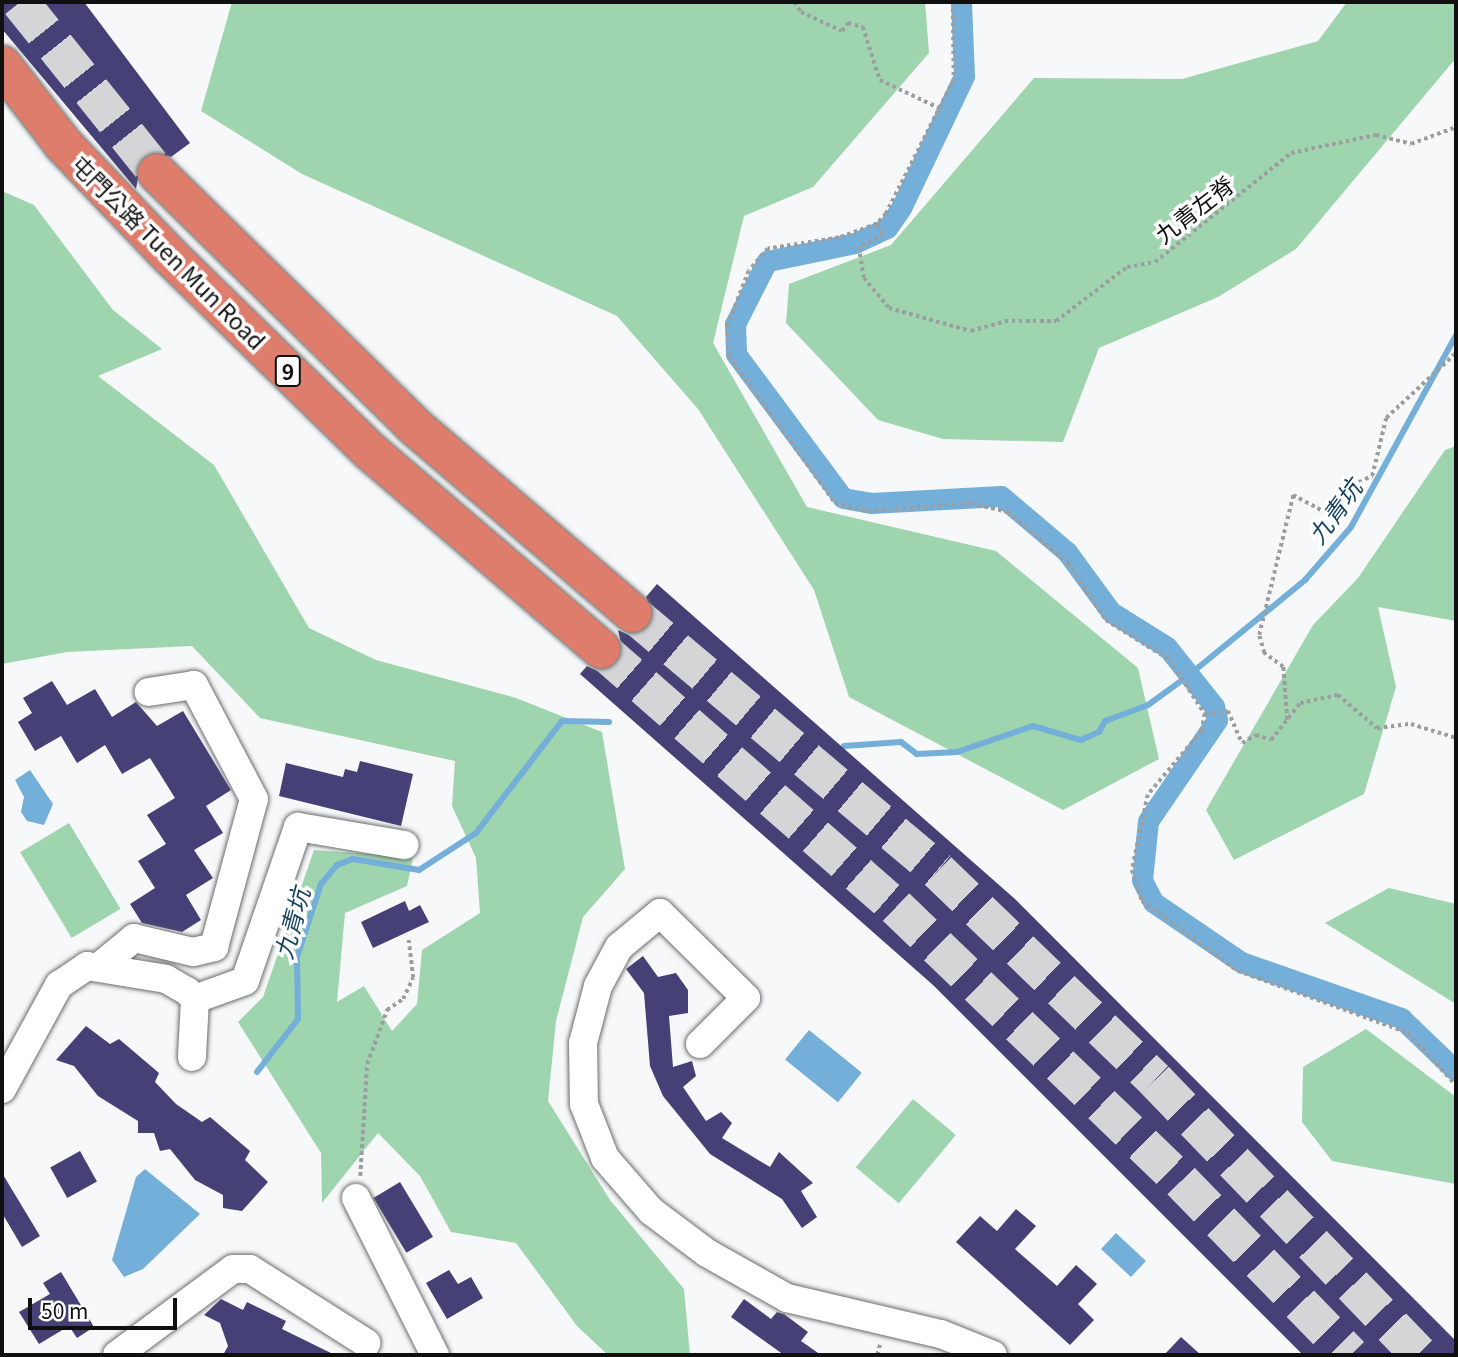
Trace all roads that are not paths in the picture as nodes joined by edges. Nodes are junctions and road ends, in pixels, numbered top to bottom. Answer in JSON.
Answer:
{"nodes":[{"id":1,"x":2,"y":65,"type":"edge"},
{"id":2,"x":158,"y":173,"type":"tunnel mouth"},
{"id":3,"x":632,"y":613,"type":"tunnel mouth"},
{"id":4,"x":601,"y":649,"type":"tunnel mouth"},
{"id":5,"x":149,"y":692,"type":"dead end"},
{"id":6,"x":404,"y":845,"type":"dead end"},
{"id":7,"x":100,"y":966,"type":"junction"},
{"id":8,"x":195,"y":999,"type":"junction"},
{"id":9,"x":700,"y":1044,"type":"dead end"},
{"id":10,"x":192,"y":1057,"type":"dead end"},
{"id":11,"x":6,"y":1073,"type":"edge"},
{"id":12,"x":356,"y":1198,"type":"road end"},
{"id":13,"x":366,"y":1343,"type":"dead end"},
{"id":14,"x":441,"y":1354,"type":"edge"},
{"id":15,"x":117,"y":1355,"type":"edge"},
{"id":16,"x":993,"y":1355,"type":"edge"}],
"edges":[{"from":1,"to":4,"type":"highway","name":"屯門公路 Tuen Mun Road","number":"9"},
{"from":2,"to":3,"type":"highway","name":"屯門公路 Tuen Mun Road","number":"9"},
{"from":5,"to":7,"type":"street"},
{"from":6,"to":8,"type":"street"},
{"from":7,"to":8,"type":"street"},
{"from":7,"to":11,"type":"street"},
{"from":8,"to":10,"type":"street"},
{"from":9,"to":16,"type":"street"},
{"from":12,"to":14,"type":"street"},
{"from":13,"to":15,"type":"street"}]}
